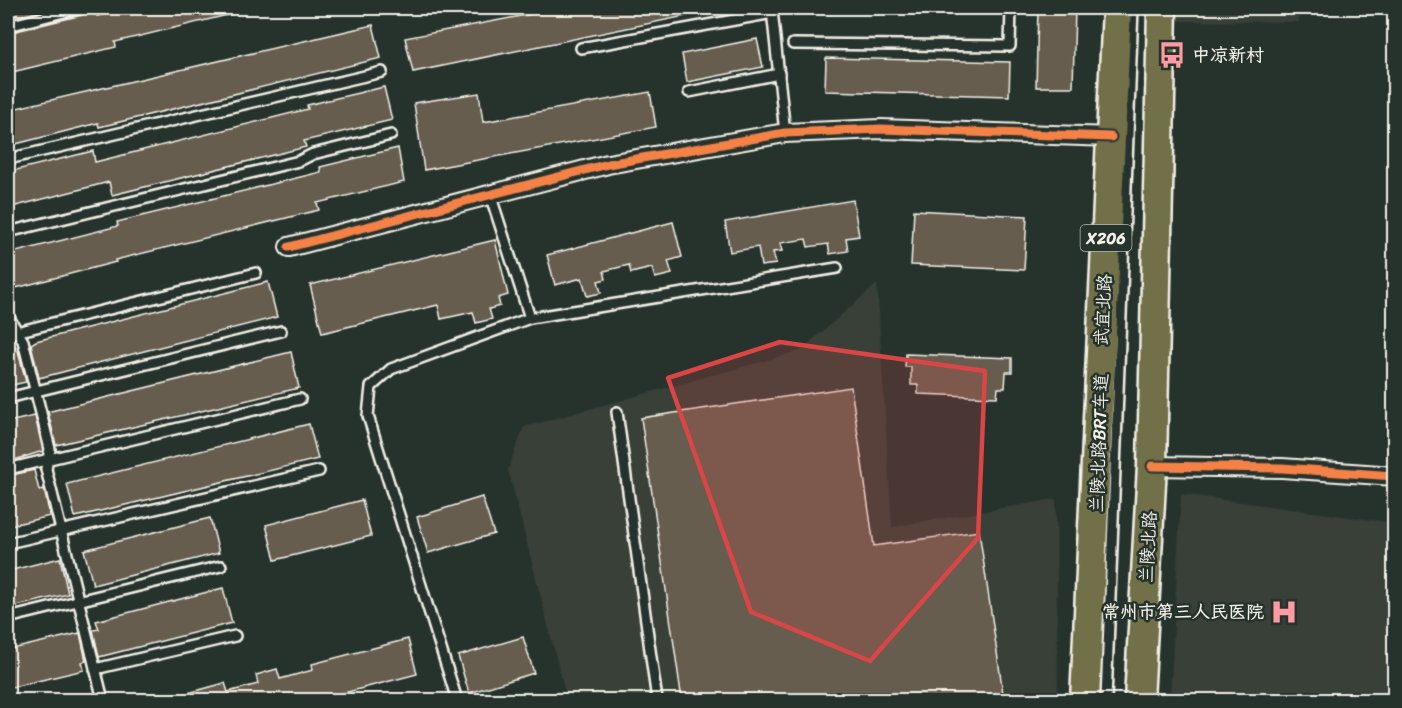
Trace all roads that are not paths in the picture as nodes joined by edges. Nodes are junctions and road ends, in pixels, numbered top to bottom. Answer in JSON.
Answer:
{"nodes":[{"id":1,"x":80,"y":8,"type":"edge"},
{"id":2,"x":1011,"y":8,"type":"edge"},
{"id":3,"x":1117,"y":8,"type":"edge"},
{"id":4,"x":1132,"y":8,"type":"edge"},
{"id":5,"x":1162,"y":8,"type":"edge"},
{"id":6,"x":772,"y":10,"type":"edge"},
{"id":7,"x":8,"y":26,"type":"edge"},
{"id":8,"x":793,"y":44,"type":"dead end"},
{"id":9,"x":581,"y":48,"type":"dead end"},
{"id":10,"x":382,"y":72,"type":"dead end"},
{"id":11,"x":779,"y":74,"type":"junction"},
{"id":12,"x":690,"y":92,"type":"dead end"},
{"id":13,"x":785,"y":133,"type":"junction"},
{"id":14,"x":391,"y":135,"type":"dead end"},
{"id":15,"x":1111,"y":137,"type":"junction"},
{"id":16,"x":8,"y":159,"type":"edge"},
{"id":17,"x":490,"y":194,"type":"junction"},
{"id":18,"x":8,"y":232,"type":"edge"},
{"id":19,"x":289,"y":247,"type":"dead end"},
{"id":20,"x":837,"y":268,"type":"dead end"},
{"id":21,"x":256,"y":273,"type":"dead end"},
{"id":22,"x":8,"y":316,"type":"edge"},
{"id":23,"x":530,"y":318,"type":"junction"},
{"id":24,"x":281,"y":331,"type":"dead end"},
{"id":25,"x":12,"y":332,"type":"edge"},
{"id":26,"x":35,"y":391,"type":"junction"},
{"id":27,"x":8,"y":398,"type":"edge"},
{"id":28,"x":300,"y":399,"type":"dead end"},
{"id":29,"x":617,"y":412,"type":"dead end"},
{"id":30,"x":48,"y":459,"type":"junction"},
{"id":31,"x":1152,"y":466,"type":"junction"},
{"id":32,"x":8,"y":469,"type":"edge"},
{"id":33,"x":319,"y":471,"type":"dead end"},
{"id":34,"x":1395,"y":476,"type":"edge"},
{"id":35,"x":61,"y":531,"type":"junction"},
{"id":36,"x":8,"y":543,"type":"edge"},
{"id":37,"x":221,"y":566,"type":"dead end"},
{"id":38,"x":78,"y":601,"type":"junction"},
{"id":39,"x":8,"y":618,"type":"edge"},
{"id":40,"x":235,"y":636,"type":"dead end"},
{"id":41,"x":95,"y":669,"type":"junction"},
{"id":42,"x":103,"y":700,"type":"edge"},
{"id":43,"x":457,"y":700,"type":"edge"},
{"id":44,"x":657,"y":700,"type":"edge"},
{"id":45,"x":1085,"y":700,"type":"edge"},
{"id":46,"x":1106,"y":700,"type":"edge"},
{"id":47,"x":1139,"y":700,"type":"edge"}],
"edges":[{"from":1,"to":7,"type":"lane"},
{"from":2,"to":8,"type":"lane"},
{"from":3,"to":15,"type":"main road","name":"武宜北路","number":"X206"},
{"from":4,"to":46,"type":"lane","name":"兰陵北路BRT车道"},
{"from":5,"to":31,"type":"main road","number":"X206"},
{"from":6,"to":9,"type":"lane"},
{"from":6,"to":11,"type":"lane"},
{"from":10,"to":16,"type":"lane"},
{"from":11,"to":12,"type":"lane"},
{"from":11,"to":13,"type":"lane"},
{"from":13,"to":15,"type":"street"},
{"from":13,"to":17,"type":"street"},
{"from":14,"to":18,"type":"lane"},
{"from":15,"to":45,"type":"main road","name":"武宜北路","number":"X206"},
{"from":17,"to":19,"type":"street"},
{"from":17,"to":23,"type":"lane"},
{"from":20,"to":23,"type":"lane"},
{"from":21,"to":25,"type":"lane"},
{"from":22,"to":25,"type":"lane"},
{"from":23,"to":43,"type":"lane"},
{"from":24,"to":26,"type":"lane"},
{"from":25,"to":26,"type":"lane"},
{"from":26,"to":27,"type":"lane"},
{"from":26,"to":30,"type":"lane"},
{"from":28,"to":30,"type":"lane"},
{"from":29,"to":44,"type":"lane"},
{"from":30,"to":32,"type":"lane"},
{"from":30,"to":35,"type":"lane"},
{"from":31,"to":34,"type":"street"},
{"from":31,"to":47,"type":"main road","name":"兰陵北路"},
{"from":33,"to":35,"type":"lane"},
{"from":35,"to":36,"type":"lane"},
{"from":35,"to":38,"type":"lane"},
{"from":37,"to":38,"type":"lane"},
{"from":38,"to":39,"type":"lane"},
{"from":38,"to":41,"type":"lane"},
{"from":40,"to":41,"type":"lane"},
{"from":41,"to":42,"type":"lane"}]}
